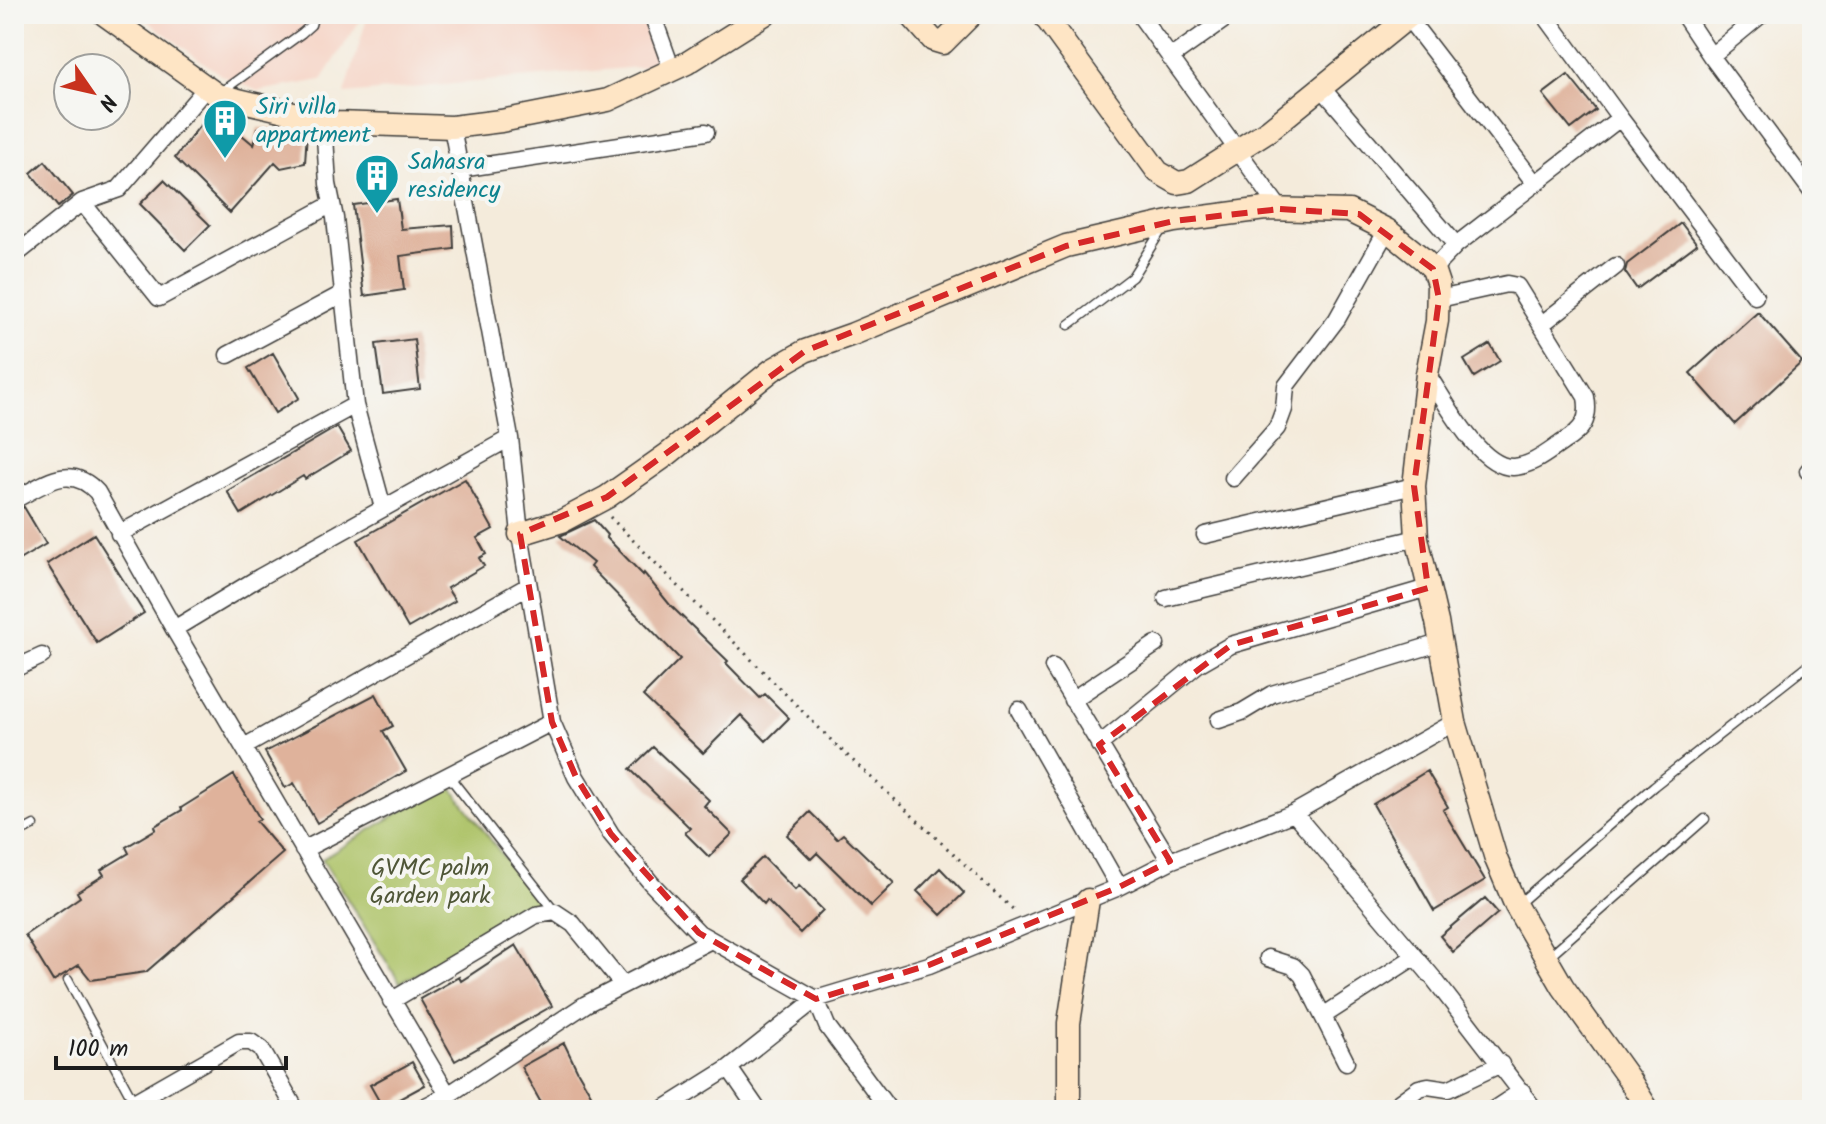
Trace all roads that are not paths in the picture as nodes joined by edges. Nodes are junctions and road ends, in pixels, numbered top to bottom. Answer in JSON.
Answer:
{"nodes":[{"id":1,"x":104,"y":14,"type":"edge"},
{"id":2,"x":314,"y":14,"type":"edge"},
{"id":3,"x":652,"y":14,"type":"edge"},
{"id":4,"x":910,"y":14,"type":"edge"},
{"id":5,"x":972,"y":14,"type":"edge"},
{"id":6,"x":1043,"y":14,"type":"edge"},
{"id":7,"x":1139,"y":14,"type":"edge"},
{"id":8,"x":1232,"y":14,"type":"edge"},
{"id":9,"x":1544,"y":14,"type":"edge"},
{"id":10,"x":1683,"y":14,"type":"edge"},
{"id":11,"x":1762,"y":14,"type":"edge"},
{"id":12,"x":1408,"y":15,"type":"edge"},
{"id":13,"x":755,"y":17,"type":"edge"},
{"id":14,"x":1711,"y":56,"type":"junction"},
{"id":15,"x":1170,"y":58,"type":"junction"},
{"id":16,"x":672,"y":70,"type":"junction"},
{"id":17,"x":1321,"y":87,"type":"junction"},
{"id":18,"x":212,"y":91,"type":"junction"},
{"id":19,"x":1620,"y":118,"type":"junction"},
{"id":20,"x":324,"y":121,"type":"junction"},
{"id":21,"x":452,"y":127,"type":"junction"},
{"id":22,"x":706,"y":132,"type":"dead end"},
{"id":23,"x":1238,"y":151,"type":"junction"},
{"id":24,"x":460,"y":169,"type":"junction"},
{"id":25,"x":1534,"y":182,"type":"junction"},
{"id":26,"x":1812,"y":192,"type":"edge"},
{"id":27,"x":82,"y":202,"type":"junction"},
{"id":28,"x":332,"y":204,"type":"junction"},
{"id":29,"x":1280,"y":209,"type":"junction"},
{"id":30,"x":1166,"y":223,"type":"junction"},
{"id":31,"x":1387,"y":230,"type":"junction"},
{"id":32,"x":1456,"y":245,"type":"junction"},
{"id":33,"x":14,"y":256,"type":"edge"},
{"id":34,"x":1616,"y":266,"type":"dead end"},
{"id":35,"x":1433,"y":269,"type":"junction"},
{"id":36,"x":342,"y":294,"type":"junction"},
{"id":37,"x":1755,"y":296,"type":"dead end"},
{"id":38,"x":1439,"y":299,"type":"junction"},
{"id":39,"x":1542,"y":324,"type":"junction"},
{"id":40,"x":1069,"y":325,"type":"dead end"},
{"id":41,"x":228,"y":355,"type":"dead end"},
{"id":42,"x":1427,"y":374,"type":"junction"},
{"id":43,"x":355,"y":405,"type":"junction"},
{"id":44,"x":510,"y":438,"type":"junction"},
{"id":45,"x":1233,"y":478,"type":"dead end"},
{"id":46,"x":1414,"y":486,"type":"junction"},
{"id":47,"x":14,"y":500,"type":"edge"},
{"id":48,"x":383,"y":508,"type":"junction"},
{"id":49,"x":119,"y":534,"type":"junction"},
{"id":50,"x":520,"y":534,"type":"junction"},
{"id":51,"x":1205,"y":535,"type":"dead end"},
{"id":52,"x":1417,"y":538,"type":"junction"},
{"id":53,"x":528,"y":586,"type":"junction"},
{"id":54,"x":1428,"y":588,"type":"junction"},
{"id":55,"x":1166,"y":598,"type":"dead end"},
{"id":56,"x":174,"y":629,"type":"junction"},
{"id":57,"x":1439,"y":643,"type":"junction"},
{"id":58,"x":1156,"y":644,"type":"dead end"},
{"id":59,"x":42,"y":656,"type":"dead end"},
{"id":60,"x":1807,"y":666,"type":"dead end"},
{"id":61,"x":1053,"y":667,"type":"dead end"},
{"id":62,"x":14,"y":669,"type":"edge"},
{"id":63,"x":1072,"y":700,"type":"junction"},
{"id":64,"x":1019,"y":710,"type":"dead end"},
{"id":65,"x":1219,"y":720,"type":"dead end"},
{"id":66,"x":552,"y":722,"type":"junction"},
{"id":67,"x":1455,"y":722,"type":"junction"},
{"id":68,"x":1099,"y":745,"type":"junction"},
{"id":69,"x":244,"y":747,"type":"junction"},
{"id":70,"x":448,"y":775,"type":"junction"},
{"id":71,"x":1294,"y":813,"type":"junction"},
{"id":72,"x":1705,"y":819,"type":"dead end"},
{"id":73,"x":34,"y":825,"type":"dead end"},
{"id":74,"x":14,"y":836,"type":"edge"},
{"id":75,"x":303,"y":850,"type":"junction"},
{"id":76,"x":1170,"y":861,"type":"junction"},
{"id":77,"x":1119,"y":887,"type":"junction"},
{"id":78,"x":1088,"y":900,"type":"junction"},
{"id":79,"x":1516,"y":906,"type":"junction"},
{"id":80,"x":555,"y":912,"type":"junction"},
{"id":81,"x":711,"y":940,"type":"junction"},
{"id":82,"x":1414,"y":957,"type":"junction"},
{"id":83,"x":1268,"y":958,"type":"dead end"},
{"id":84,"x":1546,"y":958,"type":"junction"},
{"id":85,"x":68,"y":980,"type":"dead end"},
{"id":86,"x":622,"y":984,"type":"junction"},
{"id":87,"x":816,"y":999,"type":"junction"},
{"id":88,"x":391,"y":1001,"type":"junction"},
{"id":89,"x":1323,"y":1016,"type":"junction"},
{"id":90,"x":1346,"y":1062,"type":"dead end"},
{"id":91,"x":1501,"y":1064,"type":"junction"},
{"id":92,"x":729,"y":1068,"type":"junction"},
{"id":93,"x":1522,"y":1091,"type":"junction"},
{"id":94,"x":448,"y":1095,"type":"junction"},
{"id":95,"x":127,"y":1106,"type":"edge"},
{"id":96,"x":1393,"y":1107,"type":"dead end"},
{"id":97,"x":296,"y":1110,"type":"edge"},
{"id":98,"x":418,"y":1110,"type":"edge"},
{"id":99,"x":662,"y":1110,"type":"edge"},
{"id":100,"x":758,"y":1110,"type":"edge"},
{"id":101,"x":889,"y":1110,"type":"edge"},
{"id":102,"x":1069,"y":1110,"type":"edge"},
{"id":103,"x":1493,"y":1110,"type":"edge"},
{"id":104,"x":1535,"y":1110,"type":"edge"},
{"id":105,"x":1648,"y":1110,"type":"edge"}],
"edges":[{"from":1,"to":18,"type":"street"},
{"from":2,"to":18,"type":"lane"},
{"from":3,"to":16,"type":"street"},
{"from":4,"to":5,"type":"street"},
{"from":6,"to":23,"type":"street"},
{"from":7,"to":15,"type":"street"},
{"from":8,"to":15,"type":"street"},
{"from":9,"to":19,"type":"street"},
{"from":10,"to":14,"type":"street"},
{"from":11,"to":14,"type":"street"},
{"from":12,"to":17,"type":"street"},
{"from":12,"to":25,"type":"street"},
{"from":13,"to":16,"type":"street"},
{"from":14,"to":26,"type":"street"},
{"from":15,"to":23,"type":"street"},
{"from":16,"to":21,"type":"street"},
{"from":17,"to":23,"type":"street"},
{"from":17,"to":32,"type":"street"},
{"from":18,"to":20,"type":"street"},
{"from":18,"to":27,"type":"street"},
{"from":19,"to":25,"type":"street"},
{"from":19,"to":37,"type":"street"},
{"from":20,"to":21,"type":"street"},
{"from":20,"to":28,"type":"street"},
{"from":21,"to":24,"type":"street"},
{"from":22,"to":24,"type":"street"},
{"from":23,"to":29,"type":"street"},
{"from":24,"to":44,"type":"street"},
{"from":25,"to":32,"type":"street"},
{"from":27,"to":28,"type":"street"},
{"from":27,"to":33,"type":"street"},
{"from":28,"to":36,"type":"street"},
{"from":29,"to":30,"type":"street"},
{"from":29,"to":31,"type":"street"},
{"from":30,"to":40,"type":"lane"},
{"from":30,"to":50,"type":"street"},
{"from":31,"to":35,"type":"street"},
{"from":31,"to":45,"type":"street"},
{"from":32,"to":35,"type":"street"},
{"from":34,"to":39,"type":"street"},
{"from":35,"to":38,"type":"street"},
{"from":36,"to":41,"type":"street"},
{"from":36,"to":43,"type":"street"},
{"from":38,"to":39,"type":"street"},
{"from":38,"to":42,"type":"street"},
{"from":39,"to":42,"type":"street"},
{"from":42,"to":46,"type":"street"},
{"from":43,"to":48,"type":"street"},
{"from":43,"to":49,"type":"street"},
{"from":44,"to":48,"type":"street"},
{"from":44,"to":50,"type":"street"},
{"from":46,"to":51,"type":"street"},
{"from":46,"to":52,"type":"street"},
{"from":47,"to":49,"type":"street"},
{"from":48,"to":56,"type":"street"},
{"from":49,"to":56,"type":"street"},
{"from":50,"to":53,"type":"street"},
{"from":52,"to":54,"type":"street"},
{"from":52,"to":55,"type":"street"},
{"from":53,"to":66,"type":"street"},
{"from":53,"to":69,"type":"street"},
{"from":54,"to":57,"type":"street"},
{"from":54,"to":68,"type":"street"},
{"from":56,"to":69,"type":"street"},
{"from":57,"to":65,"type":"street"},
{"from":57,"to":67,"type":"street"},
{"from":58,"to":63,"type":"street"},
{"from":59,"to":62,"type":"street"},
{"from":60,"to":79,"type":"lane"},
{"from":61,"to":63,"type":"street"},
{"from":63,"to":68,"type":"street"},
{"from":64,"to":77,"type":"street"},
{"from":66,"to":70,"type":"street"},
{"from":66,"to":81,"type":"street"},
{"from":67,"to":71,"type":"street"},
{"from":67,"to":79,"type":"street"},
{"from":68,"to":76,"type":"street"},
{"from":69,"to":75,"type":"street"},
{"from":70,"to":75,"type":"street"},
{"from":70,"to":80,"type":"lane"},
{"from":71,"to":76,"type":"street"},
{"from":71,"to":82,"type":"street"},
{"from":72,"to":84,"type":"lane"},
{"from":73,"to":74,"type":"lane"},
{"from":75,"to":88,"type":"street"},
{"from":76,"to":77,"type":"street"},
{"from":77,"to":78,"type":"street"},
{"from":78,"to":87,"type":"street"},
{"from":78,"to":102,"type":"street"},
{"from":79,"to":84,"type":"street"},
{"from":80,"to":86,"type":"street"},
{"from":80,"to":88,"type":"street"},
{"from":81,"to":86,"type":"street"},
{"from":81,"to":87,"type":"street"},
{"from":82,"to":89,"type":"street"},
{"from":82,"to":91,"type":"street"},
{"from":83,"to":89,"type":"street"},
{"from":84,"to":105,"type":"street"},
{"from":85,"to":95,"type":"lane"},
{"from":86,"to":94,"type":"street"},
{"from":87,"to":92,"type":"street"},
{"from":87,"to":101,"type":"street"},
{"from":88,"to":94,"type":"street"},
{"from":89,"to":90,"type":"street"},
{"from":91,"to":93,"type":"street"},
{"from":91,"to":96,"type":"street"},
{"from":92,"to":99,"type":"street"},
{"from":92,"to":100,"type":"street"},
{"from":93,"to":103,"type":"street"},
{"from":93,"to":104,"type":"street"},
{"from":94,"to":98,"type":"street"},
{"from":95,"to":97,"type":"street"}]}
